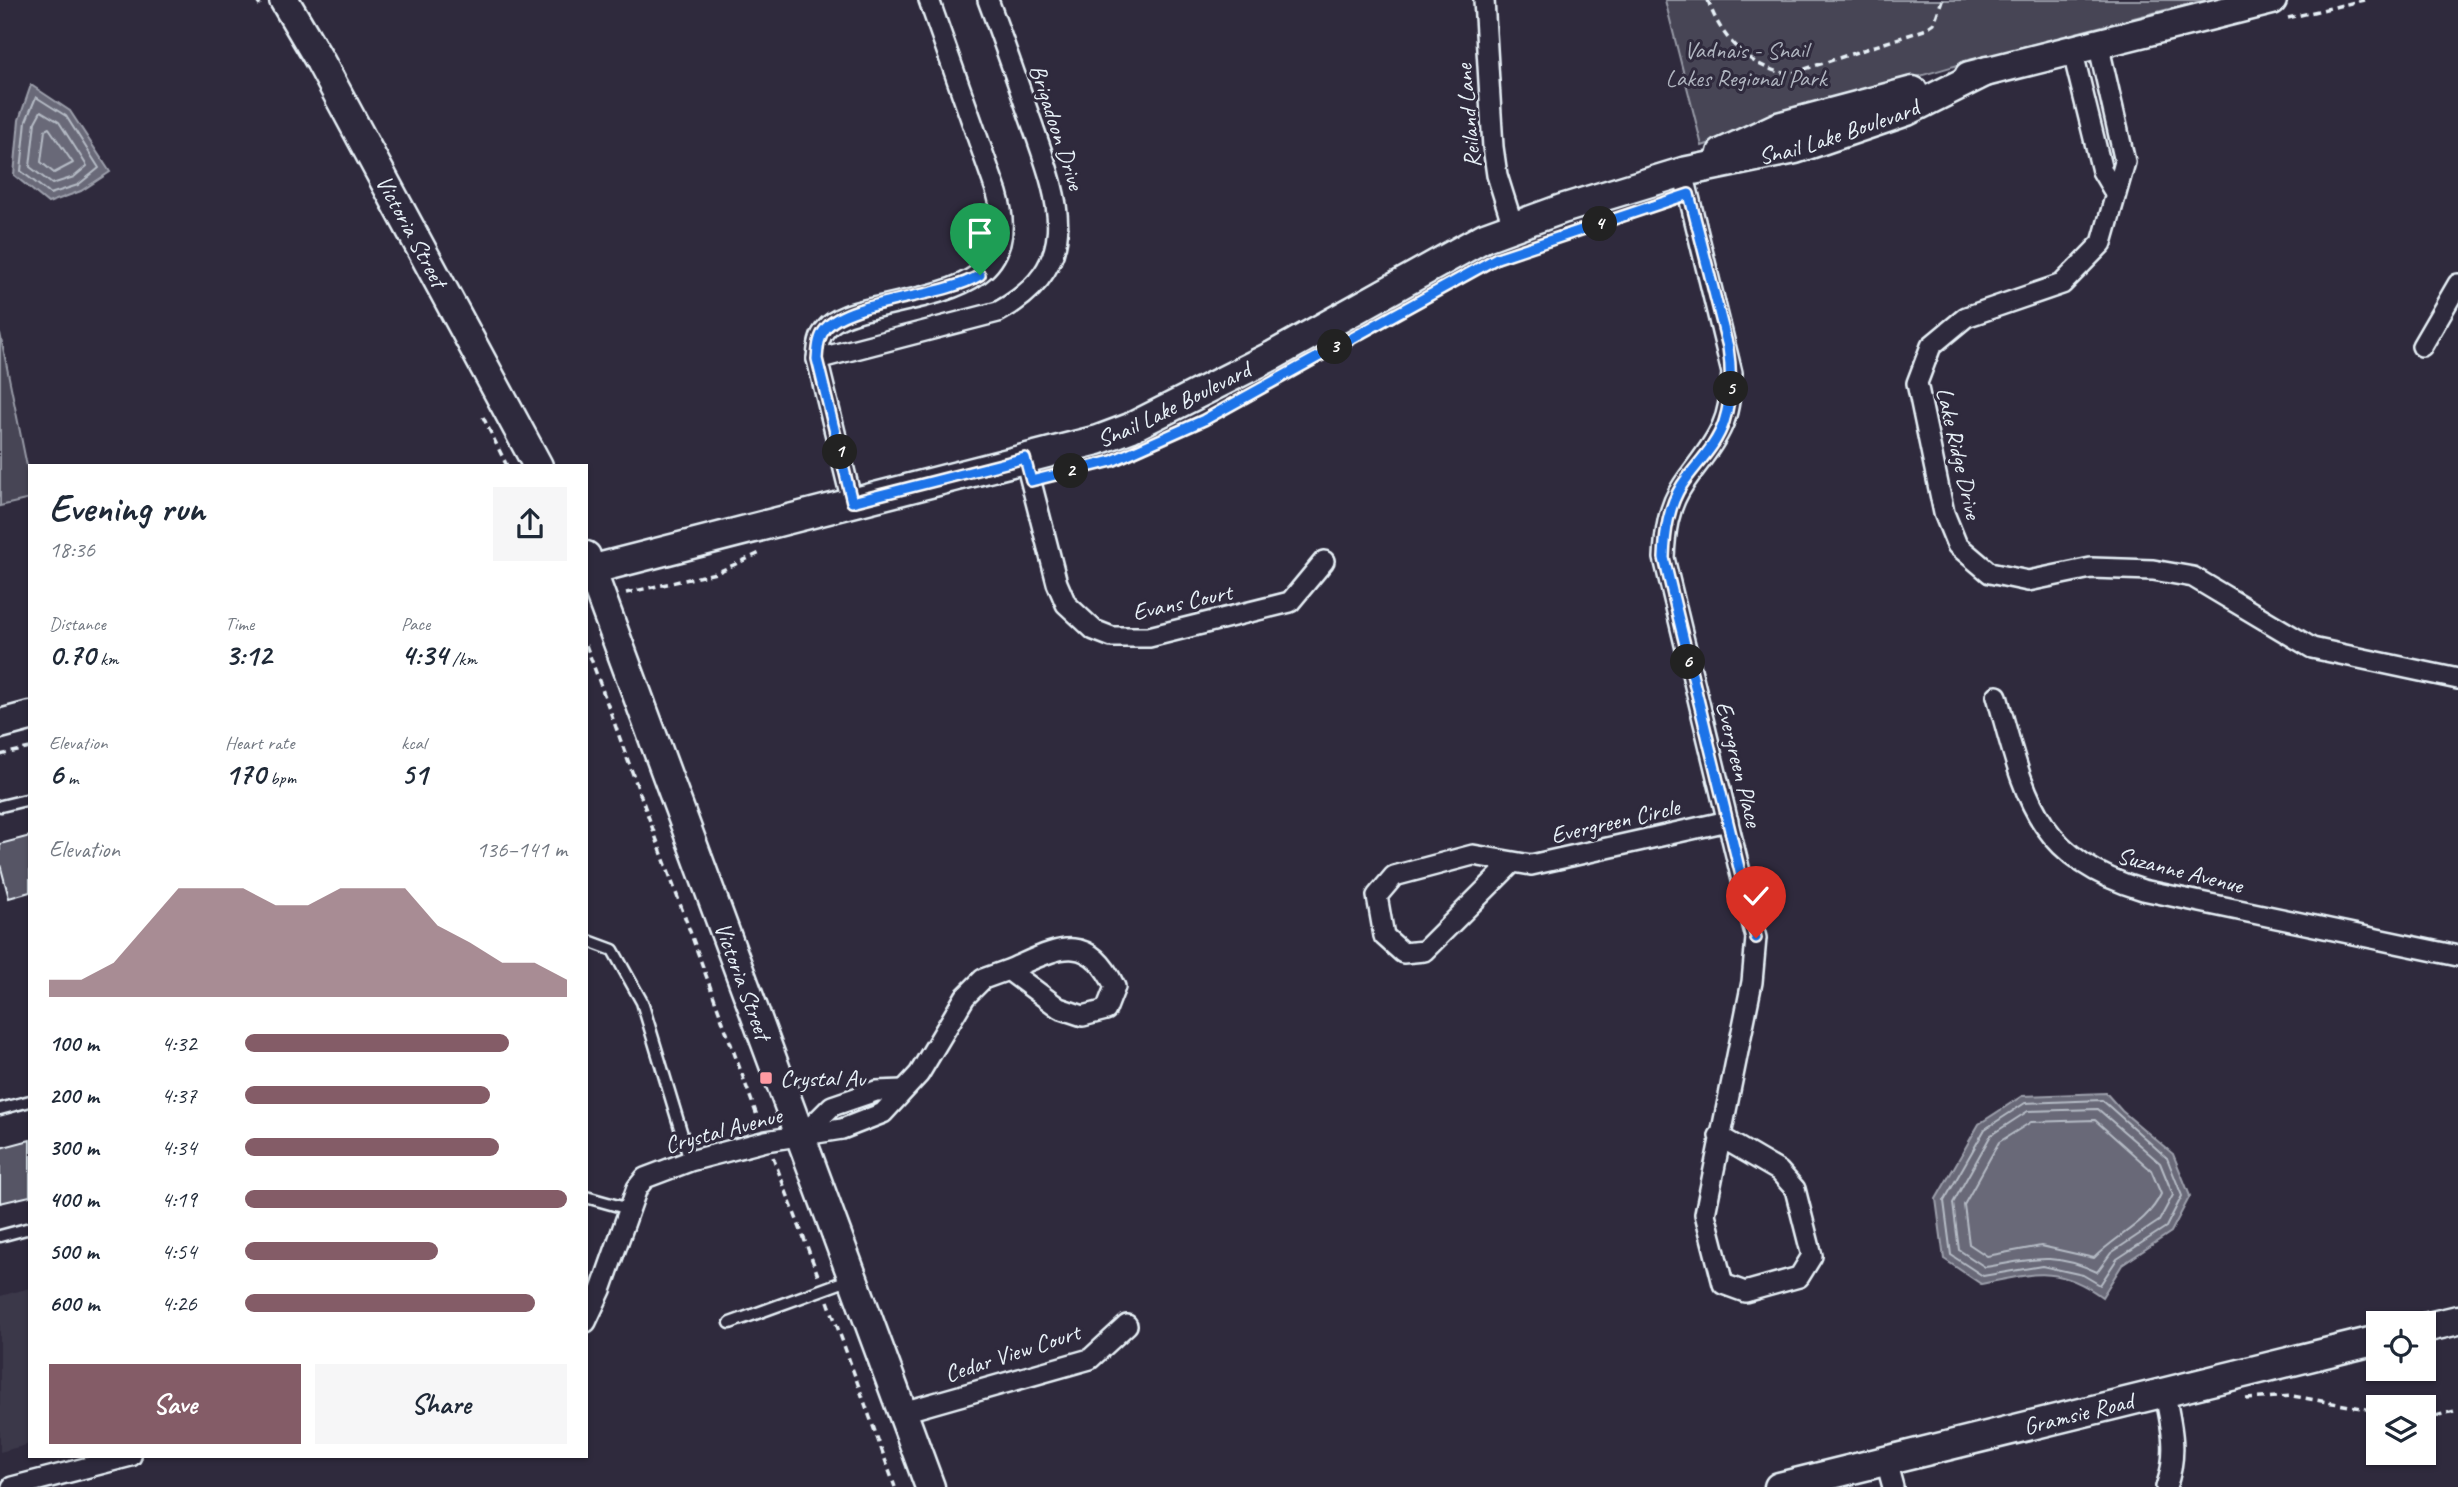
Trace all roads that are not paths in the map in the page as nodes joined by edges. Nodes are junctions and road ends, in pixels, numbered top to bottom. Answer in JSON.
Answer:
{"nodes":[{"id":1,"x":284,"y":0,"type":"edge"},
{"id":2,"x":929,"y":0,"type":"edge"},
{"id":3,"x":989,"y":0,"type":"edge"},
{"id":4,"x":1484,"y":0,"type":"edge"},
{"id":5,"x":2279,"y":9,"type":"edge"},
{"id":6,"x":2085,"y":46,"type":"junction"},
{"id":7,"x":1683,"y":172,"type":"junction"},
{"id":8,"x":2115,"y":193,"type":"junction"},
{"id":9,"x":1513,"y":226,"type":"junction"},
{"id":10,"x":2458,"y":284,"type":"edge"},
{"id":11,"x":2422,"y":346,"type":"dead end"},
{"id":12,"x":817,"y":359,"type":"junction"},
{"id":13,"x":1025,"y":458,"type":"junction"},
{"id":14,"x":537,"y":464,"type":"edge"},
{"id":15,"x":852,"y":502,"type":"junction"},
{"id":16,"x":1324,"y":561,"type":"dead end"},
{"id":17,"x":589,"y":565,"type":"edge"},
{"id":18,"x":2458,"y":679,"type":"edge"},
{"id":19,"x":1997,"y":696,"type":"dead end"},
{"id":20,"x":28,"y":717,"type":"edge"},
{"id":21,"x":0,"y":724,"type":"edge"},
{"id":22,"x":28,"y":799,"type":"edge"},
{"id":23,"x":1,"y":806,"type":"edge"},
{"id":24,"x":1728,"y":821,"type":"junction"},
{"id":25,"x":1513,"y":862,"type":"junction"},
{"id":26,"x":588,"y":941,"type":"edge"},
{"id":27,"x":2458,"y":956,"type":"edge"},
{"id":28,"x":1008,"y":970,"type":"junction"},
{"id":29,"x":28,"y":1102,"type":"edge"},
{"id":30,"x":0,"y":1109,"type":"edge"},
{"id":31,"x":803,"y":1135,"type":"junction"},
{"id":32,"x":1719,"y":1136,"type":"junction"},
{"id":33,"x":690,"y":1160,"type":"junction"},
{"id":34,"x":588,"y":1198,"type":"edge"},
{"id":35,"x":629,"y":1209,"type":"junction"},
{"id":36,"x":28,"y":1229,"type":"edge"},
{"id":37,"x":0,"y":1236,"type":"edge"},
{"id":38,"x":854,"y":1278,"type":"junction"},
{"id":39,"x":588,"y":1317,"type":"edge"},
{"id":40,"x":2458,"y":1320,"type":"edge"},
{"id":41,"x":730,"y":1323,"type":"dead end"},
{"id":42,"x":1127,"y":1325,"type":"dead end"},
{"id":43,"x":2436,"y":1325,"type":"edge"},
{"id":44,"x":2366,"y":1343,"type":"edge"},
{"id":45,"x":2165,"y":1395,"type":"junction"},
{"id":46,"x":903,"y":1412,"type":"junction"},
{"id":47,"x":123,"y":1458,"type":"edge"},
{"id":48,"x":1890,"y":1474,"type":"edge"},
{"id":49,"x":12,"y":1487,"type":"edge"},
{"id":50,"x":930,"y":1487,"type":"edge"},
{"id":51,"x":1779,"y":1487,"type":"edge"},
{"id":52,"x":2166,"y":1487,"type":"edge"}],
"edges":[{"from":1,"to":14,"type":"street","name":"Victoria Street"},
{"from":2,"to":12,"type":"street"},
{"from":3,"to":12,"type":"street","name":"Brigadoon Drive"},
{"from":4,"to":9,"type":"street","name":"Reiland Lane"},
{"from":5,"to":6,"type":"street","name":"Snail Lake Boulevard"},
{"from":6,"to":7,"type":"street","name":"Snail Lake Boulevard"},
{"from":6,"to":8,"type":"street"},
{"from":6,"to":8,"type":"street","name":"Lake Ridge Drive"},
{"from":7,"to":9,"type":"street","name":"Snail Lake Boulevard"},
{"from":7,"to":24,"type":"street","name":"Evergreen Place"},
{"from":8,"to":18,"type":"street","name":"Lake Ridge Drive"},
{"from":9,"to":13,"type":"street","name":"Snail Lake Boulevard"},
{"from":10,"to":11,"type":"street"},
{"from":12,"to":15,"type":"street"},
{"from":13,"to":15,"type":"street","name":"Snail Lake Boulevard"},
{"from":13,"to":16,"type":"street","name":"Evans Court"},
{"from":15,"to":17,"type":"street","name":"Snail Lake Boulevard"},
{"from":17,"to":31,"type":"street","name":"Victoria Street"},
{"from":19,"to":27,"type":"street","name":"Suzanne Avenue"},
{"from":20,"to":21,"type":"street"},
{"from":22,"to":23,"type":"lane"},
{"from":24,"to":25,"type":"street","name":"Evergreen Circle"},
{"from":24,"to":32,"type":"street","name":"Evergreen Place"},
{"from":25,"to":25,"type":"street","name":"Evergreen Circle"},
{"from":26,"to":33,"type":"lane"},
{"from":28,"to":28,"type":"street","name":"Crystal Avenue"},
{"from":28,"to":31,"type":"street","name":"Crystal Avenue"},
{"from":29,"to":30,"type":"lane"},
{"from":31,"to":33,"type":"street","name":"Crystal Avenue"},
{"from":31,"to":38,"type":"street","name":"Victoria Street"},
{"from":32,"to":32,"type":"street","name":"Evergreen Place"},
{"from":33,"to":35,"type":"street","name":"Crystal Avenue"},
{"from":34,"to":35,"type":"lane"},
{"from":35,"to":39,"type":"street","name":"Crystal Avenue"},
{"from":36,"to":37,"type":"lane"},
{"from":38,"to":41,"type":"lane"},
{"from":38,"to":46,"type":"street","name":"Victoria Street"},
{"from":40,"to":43,"type":"street"},
{"from":42,"to":46,"type":"street","name":"Cedar View Court"},
{"from":44,"to":45,"type":"street","name":"Gramsie Road"},
{"from":45,"to":48,"type":"street","name":"Gramsie Road"},
{"from":45,"to":52,"type":"street"},
{"from":46,"to":50,"type":"street","name":"Victoria Street"},
{"from":47,"to":49,"type":"street"},
{"from":48,"to":51,"type":"street","name":"Gramsie Road"}]}
